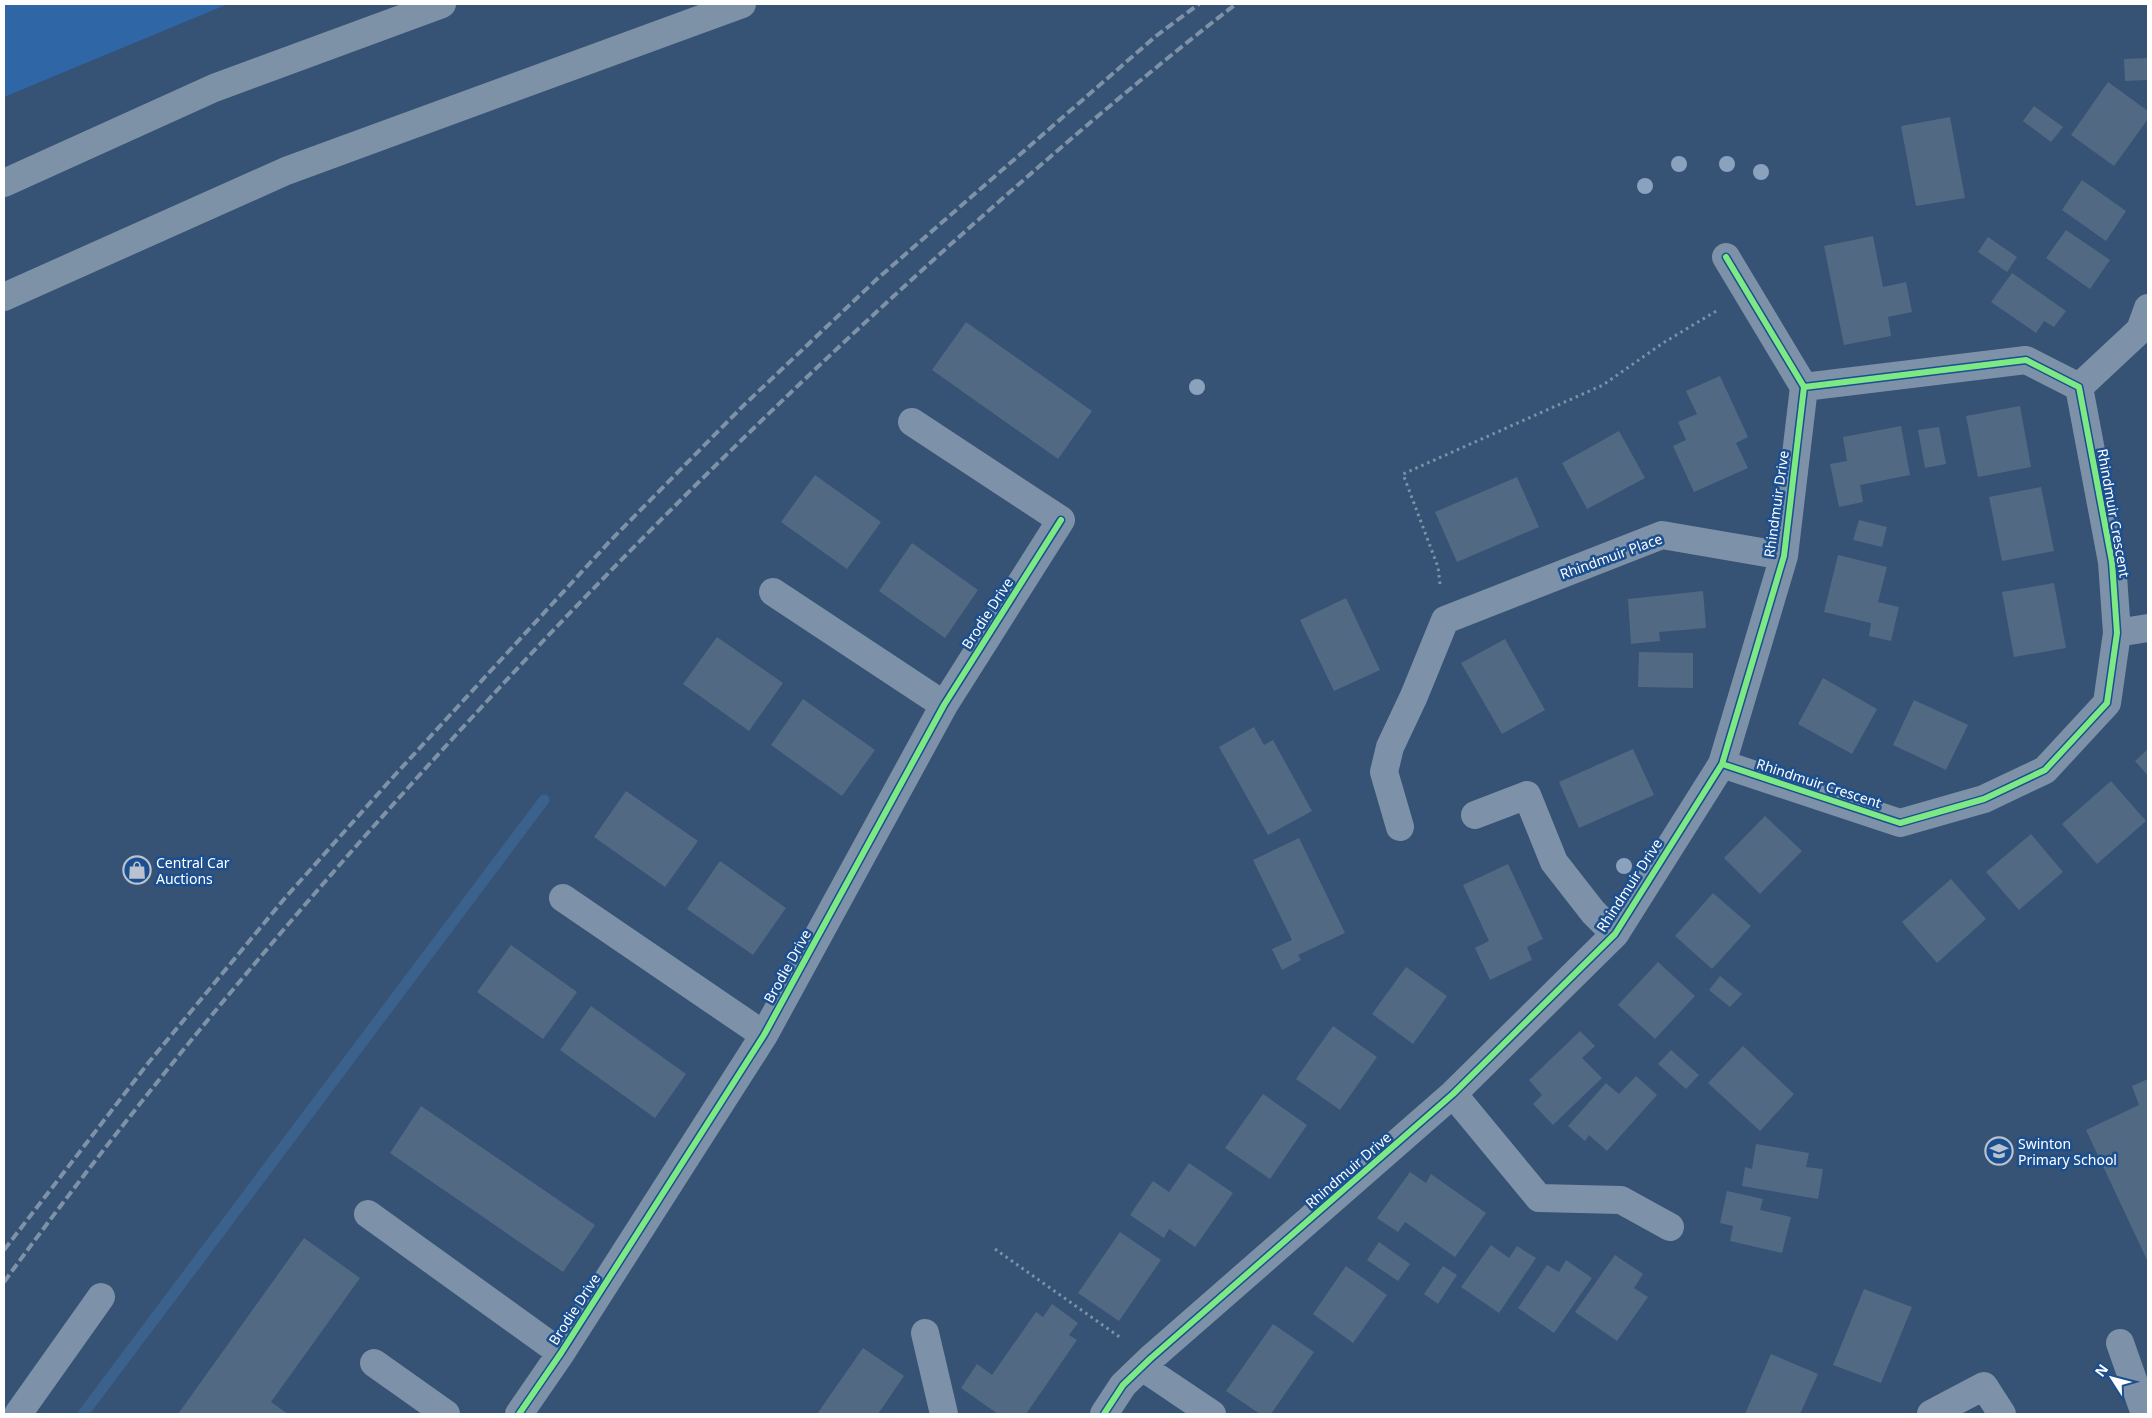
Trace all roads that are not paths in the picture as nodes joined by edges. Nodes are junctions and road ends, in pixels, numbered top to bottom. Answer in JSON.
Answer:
{"nodes":[{"id":1,"x":442,"y":4,"type":"edge"},
{"id":2,"x":742,"y":4,"type":"edge"},
{"id":3,"x":4,"y":183,"type":"edge"},
{"id":4,"x":1726,"y":257,"type":"dead end"},
{"id":5,"x":4,"y":297,"type":"edge"},
{"id":6,"x":2148,"y":308,"type":"edge"},
{"id":7,"x":1804,"y":387,"type":"junction"},
{"id":8,"x":2079,"y":387,"type":"junction"},
{"id":9,"x":912,"y":422,"type":"dead end"},
{"id":10,"x":1784,"y":556,"type":"junction"},
{"id":11,"x":773,"y":592,"type":"dead end"},
{"id":12,"x":2148,"y":628,"type":"edge"},
{"id":13,"x":2116,"y":633,"type":"junction"},
{"id":14,"x":944,"y":705,"type":"junction"},
{"id":15,"x":1722,"y":764,"type":"junction"},
{"id":16,"x":1475,"y":815,"type":"dead end"},
{"id":17,"x":1400,"y":827,"type":"dead end"},
{"id":18,"x":563,"y":898,"type":"dead end"},
{"id":19,"x":1615,"y":934,"type":"junction"},
{"id":20,"x":764,"y":1035,"type":"junction"},
{"id":21,"x":1453,"y":1094,"type":"junction"},
{"id":22,"x":368,"y":1214,"type":"dead end"},
{"id":23,"x":1670,"y":1227,"type":"dead end"},
{"id":24,"x":101,"y":1296,"type":"dead end"},
{"id":25,"x":925,"y":1332,"type":"dead end"},
{"id":26,"x":2120,"y":1343,"type":"dead end"},
{"id":27,"x":561,"y":1353,"type":"junction"},
{"id":28,"x":374,"y":1363,"type":"dead end"},
{"id":29,"x":1146,"y":1363,"type":"junction"},
{"id":30,"x":18,"y":1414,"type":"edge"},
{"id":31,"x":446,"y":1414,"type":"edge"},
{"id":32,"x":519,"y":1414,"type":"edge"},
{"id":33,"x":944,"y":1414,"type":"edge"},
{"id":34,"x":1104,"y":1414,"type":"edge"},
{"id":35,"x":1212,"y":1414,"type":"edge"},
{"id":36,"x":1931,"y":1414,"type":"edge"},
{"id":37,"x":2002,"y":1414,"type":"edge"},
{"id":38,"x":2145,"y":1414,"type":"edge"}],
"edges":[{"from":1,"to":3,"type":"highway"},
{"from":2,"to":5,"type":"highway"},
{"from":4,"to":7,"type":"street"},
{"from":6,"to":8,"type":"street"},
{"from":7,"to":8,"type":"street"},
{"from":7,"to":10,"type":"street","name":"Rhindmuir Drive"},
{"from":8,"to":13,"type":"street","name":"Rhindmuir Crescent"},
{"from":9,"to":14,"type":"street","name":"Brodie Drive"},
{"from":10,"to":15,"type":"street","name":"Rhindmuir Drive"},
{"from":10,"to":17,"type":"street","name":"Rhindmuir Place"},
{"from":11,"to":14,"type":"street"},
{"from":12,"to":13,"type":"street"},
{"from":13,"to":15,"type":"street","name":"Rhindmuir Crescent"},
{"from":14,"to":20,"type":"street","name":"Brodie Drive"},
{"from":15,"to":19,"type":"street","name":"Rhindmuir Drive"},
{"from":16,"to":19,"type":"street"},
{"from":18,"to":20,"type":"street"},
{"from":19,"to":21,"type":"street","name":"Rhindmuir Drive"},
{"from":20,"to":27,"type":"street","name":"Brodie Drive"},
{"from":21,"to":23,"type":"street"},
{"from":21,"to":29,"type":"street","name":"Rhindmuir Drive"},
{"from":22,"to":27,"type":"street"},
{"from":24,"to":30,"type":"street"},
{"from":25,"to":33,"type":"street"},
{"from":26,"to":38,"type":"street"},
{"from":27,"to":32,"type":"street","name":"Brodie Drive"},
{"from":28,"to":31,"type":"street"},
{"from":29,"to":34,"type":"street","name":"Rhindmuir Drive"},
{"from":29,"to":35,"type":"street"},
{"from":36,"to":37,"type":"street"}]}
